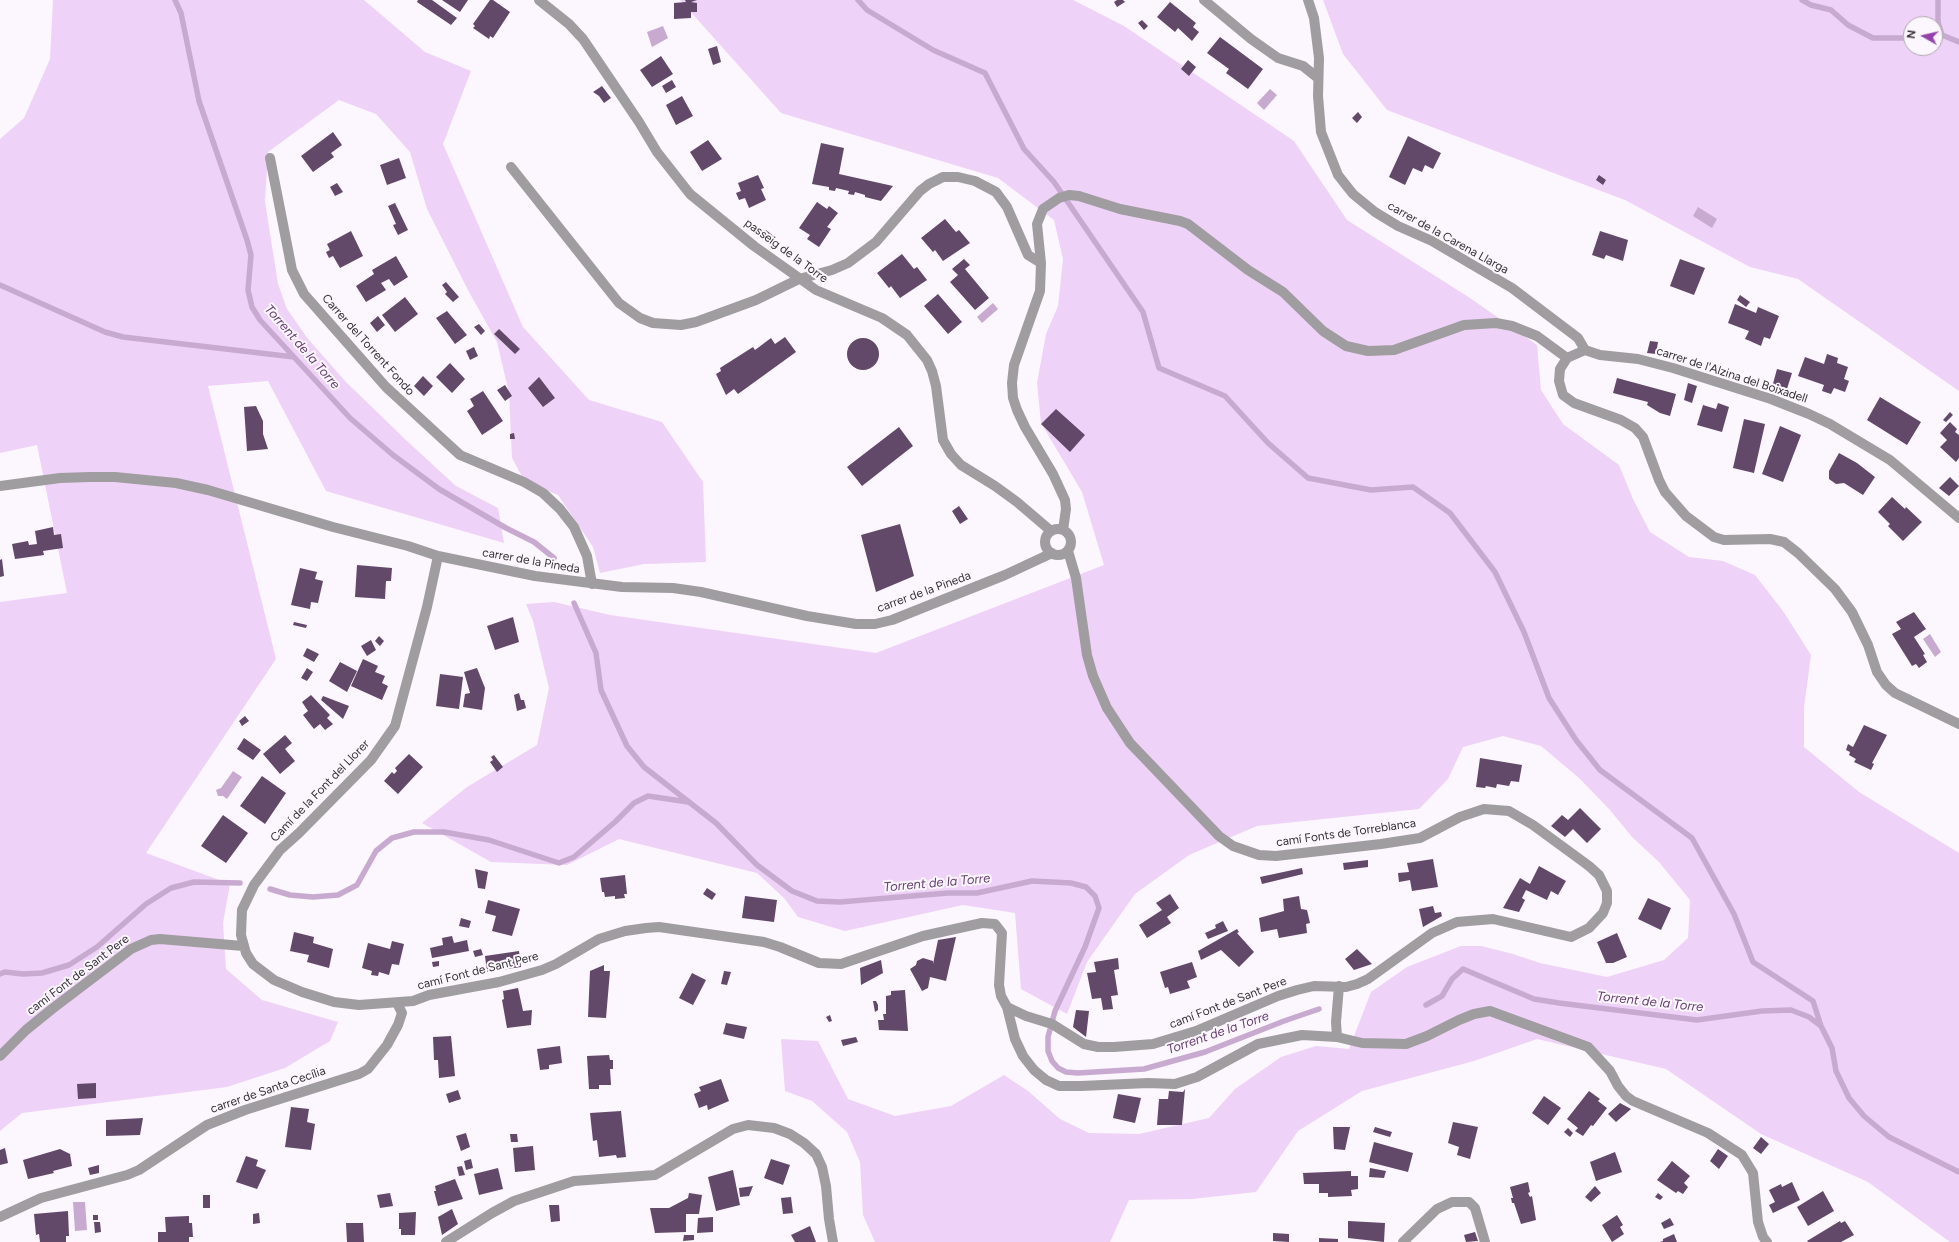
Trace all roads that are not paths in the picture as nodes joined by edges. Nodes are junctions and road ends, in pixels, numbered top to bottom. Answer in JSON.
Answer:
{"nodes":[{"id":1,"x":538,"y":0,"type":"edge"},
{"id":2,"x":1204,"y":0,"type":"edge"},
{"id":3,"x":1308,"y":0,"type":"edge"},
{"id":4,"x":1318,"y":78,"type":"junction"},
{"id":5,"x":270,"y":158,"type":"dead end"},
{"id":6,"x":511,"y":167,"type":"dead end"},
{"id":7,"x":1041,"y":264,"type":"junction"},
{"id":8,"x":799,"y":279,"type":"junction"},
{"id":9,"x":1586,"y":350,"type":"junction"},
{"id":10,"x":1567,"y":358,"type":"junction"},
{"id":11,"x":0,"y":486,"type":"edge"},
{"id":12,"x":1959,"y":518,"type":"edge"},
{"id":13,"x":1062,"y":530,"type":"junction"},
{"id":14,"x":1051,"y":531,"type":"junction"},
{"id":15,"x":1068,"y":550,"type":"junction"},
{"id":16,"x":1052,"y":553,"type":"junction"},
{"id":17,"x":438,"y":556,"type":"junction"},
{"id":18,"x":592,"y":584,"type":"junction"},
{"id":19,"x":1959,"y":724,"type":"edge"},
{"id":20,"x":243,"y":946,"type":"junction"},
{"id":21,"x":1339,"y":986,"type":"junction"},
{"id":22,"x":398,"y":1003,"type":"junction"},
{"id":23,"x":1007,"y":1007,"type":"junction"},
{"id":24,"x":1337,"y":1037,"type":"junction"},
{"id":25,"x":0,"y":1056,"type":"edge"},
{"id":26,"x":0,"y":1217,"type":"edge"},
{"id":27,"x":446,"y":1242,"type":"edge"},
{"id":28,"x":833,"y":1242,"type":"edge"},
{"id":29,"x":1403,"y":1242,"type":"edge"},
{"id":30,"x":1485,"y":1242,"type":"edge"},
{"id":31,"x":1767,"y":1242,"type":"edge"}],
"edges":[{"from":1,"to":8,"type":"street","name":"passeig de la Torre"},
{"from":2,"to":4,"type":"street"},
{"from":3,"to":4,"type":"street","name":"carrer de la Carena Llarga"},
{"from":4,"to":9,"type":"street","name":"carrer de la Carena Llarga"},
{"from":5,"to":18,"type":"street","name":"Carrer del Torrent Fondo"},
{"from":6,"to":8,"type":"street"},
{"from":7,"to":8,"type":"street"},
{"from":7,"to":10,"type":"street"},
{"from":7,"to":13,"type":"street"},
{"from":8,"to":14,"type":"street","name":"passeig de la Torre"},
{"from":9,"to":10,"type":"street"},
{"from":9,"to":12,"type":"street","name":"carrer de l'Alzina del Boixadell"},
{"from":10,"to":19,"type":"street"},
{"from":11,"to":17,"type":"street","name":"carrer de la Pineda"},
{"from":13,"to":14,"type":"street"},
{"from":13,"to":15,"type":"street"},
{"from":14,"to":16,"type":"street"},
{"from":15,"to":16,"type":"street"},
{"from":15,"to":21,"type":"street","name":"camí Fonts de Torreblanca"},
{"from":16,"to":18,"type":"street","name":"carrer de la Pineda"},
{"from":17,"to":18,"type":"street","name":"carrer de la Pineda"},
{"from":17,"to":20,"type":"street","name":"Camí de la Font del Llorer"},
{"from":20,"to":22,"type":"street","name":"camí Font de Sant Pere"},
{"from":20,"to":25,"type":"street","name":"camí Font de Sant Pere"},
{"from":21,"to":23,"type":"street","name":"camí Font de Sant Pere"},
{"from":21,"to":24,"type":"street"},
{"from":22,"to":23,"type":"street","name":"camí Font de Sant Pere"},
{"from":22,"to":26,"type":"street","name":"carrer de Santa Cecília"},
{"from":23,"to":24,"type":"street"},
{"from":24,"to":31,"type":"street"},
{"from":27,"to":28,"type":"street"},
{"from":29,"to":30,"type":"street"}]}
